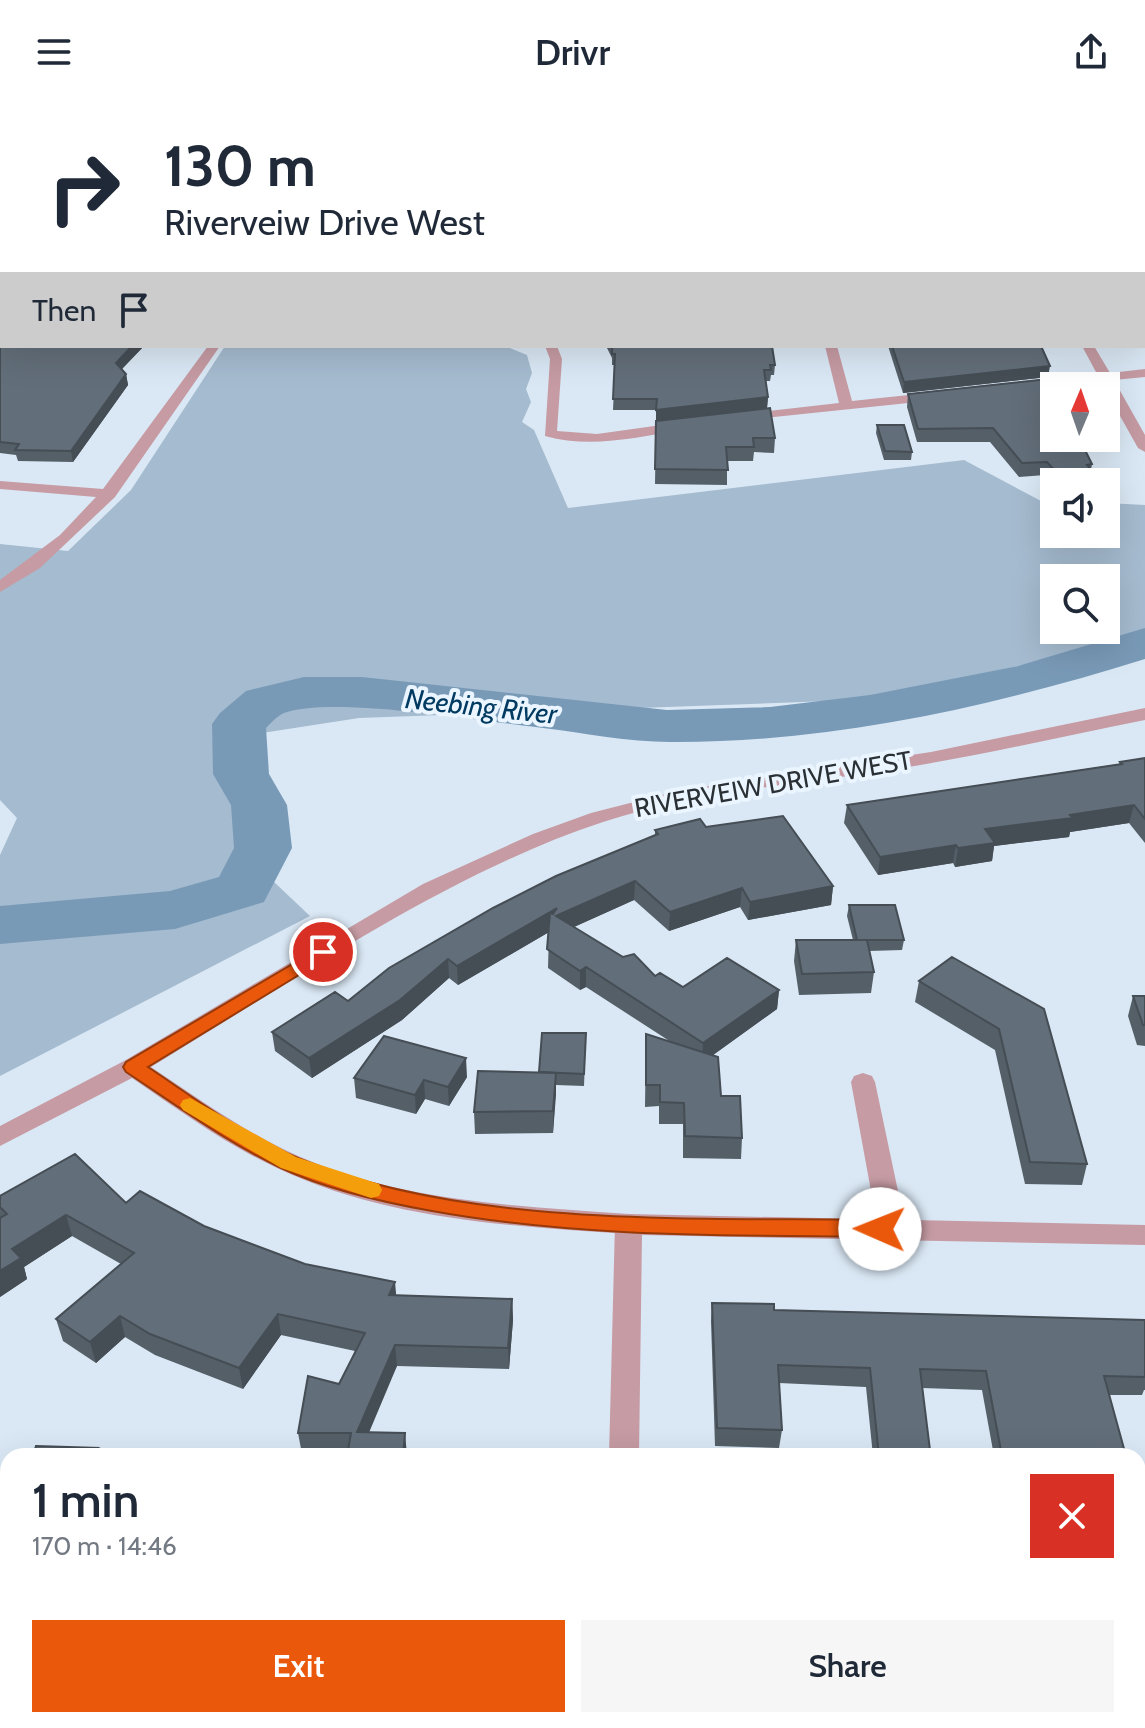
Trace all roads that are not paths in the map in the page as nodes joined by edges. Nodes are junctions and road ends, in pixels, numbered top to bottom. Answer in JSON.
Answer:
{"nodes":[{"id":1,"x":213,"y":348,"type":"edge"},
{"id":2,"x":552,"y":348,"type":"edge"},
{"id":3,"x":832,"y":348,"type":"edge"},
{"id":4,"x":1089,"y":348,"type":"edge"},
{"id":5,"x":1104,"y":372,"type":"edge"},
{"id":6,"x":1145,"y":373,"type":"edge"},
{"id":7,"x":1120,"y":376,"type":"edge"},
{"id":8,"x":1040,"y":385,"type":"edge"},
{"id":9,"x":1015,"y":388,"type":"edge"},
{"id":10,"x":954,"y":394,"type":"edge"},
{"id":11,"x":1120,"y":401,"type":"edge"},
{"id":12,"x":846,"y":405,"type":"junction"},
{"id":13,"x":726,"y":420,"type":"edge"},
{"id":14,"x":696,"y":424,"type":"edge"},
{"id":15,"x":1145,"y":448,"type":"edge"},
{"id":16,"x":0,"y":485,"type":"edge"},
{"id":17,"x":110,"y":494,"type":"junction"},
{"id":18,"x":0,"y":587,"type":"edge"},
{"id":19,"x":1145,"y":714,"type":"edge"},
{"id":20,"x":133,"y":1067,"type":"junction"},
{"id":21,"x":863,"y":1082,"type":"dead end"},
{"id":22,"x":0,"y":1137,"type":"edge"},
{"id":23,"x":629,"y":1224,"type":"junction"},
{"id":24,"x":892,"y":1229,"type":"junction"},
{"id":25,"x":1145,"y":1235,"type":"edge"},
{"id":26,"x":624,"y":1448,"type":"edge"}],
"edges":[{"from":1,"to":17,"type":"street"},
{"from":2,"to":14,"type":"street"},
{"from":3,"to":12,"type":"street"},
{"from":4,"to":5,"type":"street"},
{"from":6,"to":7,"type":"street"},
{"from":8,"to":9,"type":"street"},
{"from":10,"to":12,"type":"street"},
{"from":11,"to":15,"type":"street"},
{"from":12,"to":13,"type":"street"},
{"from":16,"to":17,"type":"street"},
{"from":17,"to":18,"type":"street"},
{"from":19,"to":20,"type":"street","name":"RIVERVEIW DRIVE WEST"},
{"from":20,"to":22,"type":"street","name":"RIVERVEIW DRIVE WEST"},
{"from":20,"to":23,"type":"street"},
{"from":21,"to":24,"type":"street"},
{"from":23,"to":24,"type":"street"},
{"from":23,"to":26,"type":"street"},
{"from":24,"to":25,"type":"street"}]}
